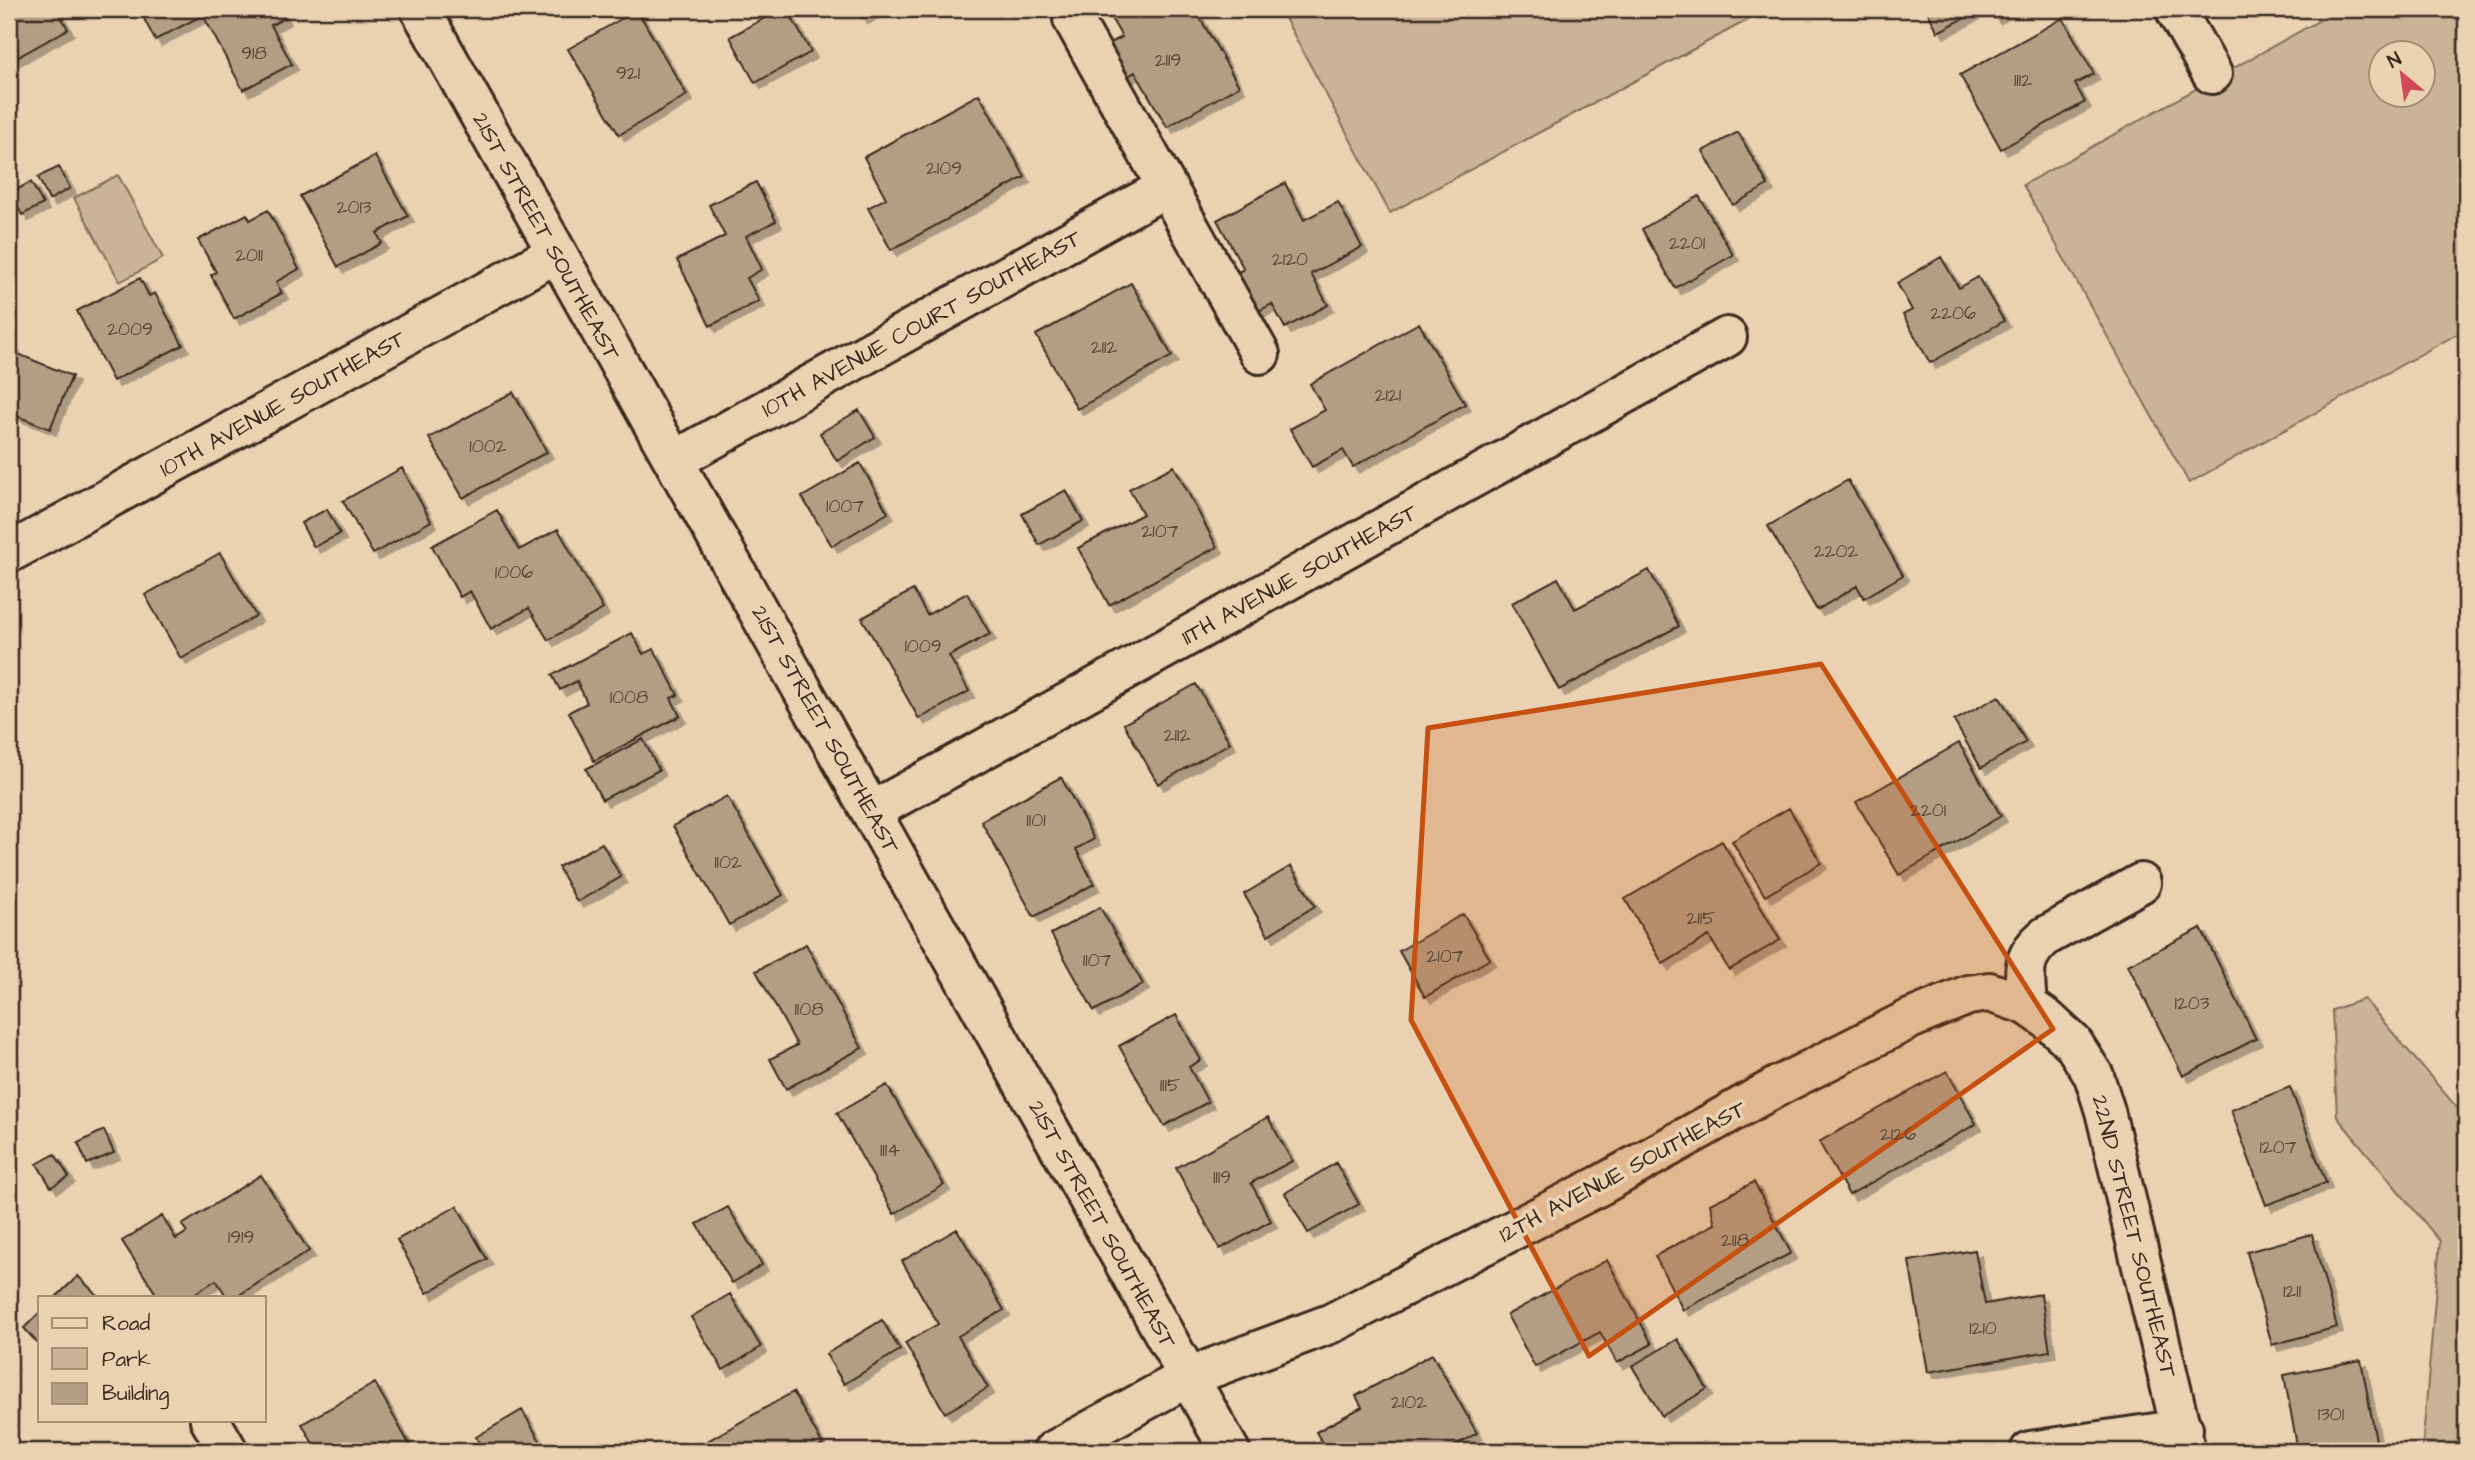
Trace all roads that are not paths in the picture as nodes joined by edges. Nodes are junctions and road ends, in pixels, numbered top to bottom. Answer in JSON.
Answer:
{"nodes":[{"id":1,"x":420,"y":9,"type":"edge"},
{"id":2,"x":2175,"y":9,"type":"edge"},
{"id":3,"x":1073,"y":19,"type":"dead end"},
{"id":4,"x":2212,"y":74,"type":"dead end"},
{"id":5,"x":1167,"y":187,"type":"junction"},
{"id":6,"x":555,"y":254,"type":"junction"},
{"id":7,"x":1727,"y":337,"type":"dead end"},
{"id":8,"x":1260,"y":354,"type":"dead end"},
{"id":9,"x":675,"y":460,"type":"junction"},
{"id":10,"x":9,"y":553,"type":"edge"},
{"id":11,"x":872,"y":811,"type":"junction"},
{"id":12,"x":2141,"y":883,"type":"dead end"},
{"id":13,"x":2027,"y":1005,"type":"junction"},
{"id":14,"x":1188,"y":1377,"type":"junction"},
{"id":15,"x":211,"y":1422,"type":"edge"},
{"id":16,"x":2185,"y":1440,"type":"edge"},
{"id":17,"x":228,"y":1451,"type":"edge"},
{"id":18,"x":1053,"y":1451,"type":"edge"},
{"id":19,"x":1230,"y":1451,"type":"edge"},
{"id":20,"x":2030,"y":1451,"type":"edge"}],
"edges":[{"from":1,"to":6,"type":"street","name":"21ST STREET SOUTHEAST"},
{"from":2,"to":4,"type":"street"},
{"from":3,"to":5,"type":"street"},
{"from":5,"to":8,"type":"street"},
{"from":5,"to":9,"type":"street","name":"10TH AVENUE COURT SOUTHEAST"},
{"from":6,"to":9,"type":"street","name":"21ST STREET SOUTHEAST"},
{"from":6,"to":10,"type":"street","name":"10TH AVENUE SOUTHEAST"},
{"from":7,"to":11,"type":"street","name":"11TH AVENUE SOUTHEAST"},
{"from":9,"to":11,"type":"street","name":"21ST STREET SOUTHEAST"},
{"from":11,"to":14,"type":"street","name":"21ST STREET SOUTHEAST"},
{"from":12,"to":13,"type":"street"},
{"from":13,"to":14,"type":"street","name":"12TH AVENUE SOUTHEAST"},
{"from":13,"to":16,"type":"street","name":"22ND STREET SOUTHEAST"},
{"from":14,"to":18,"type":"street","name":"12TH AVENUE SOUTHEAST"},
{"from":14,"to":19,"type":"street","name":"21ST STREET SOUTHEAST"},
{"from":15,"to":17,"type":"street"},
{"from":16,"to":20,"type":"street"}]}
